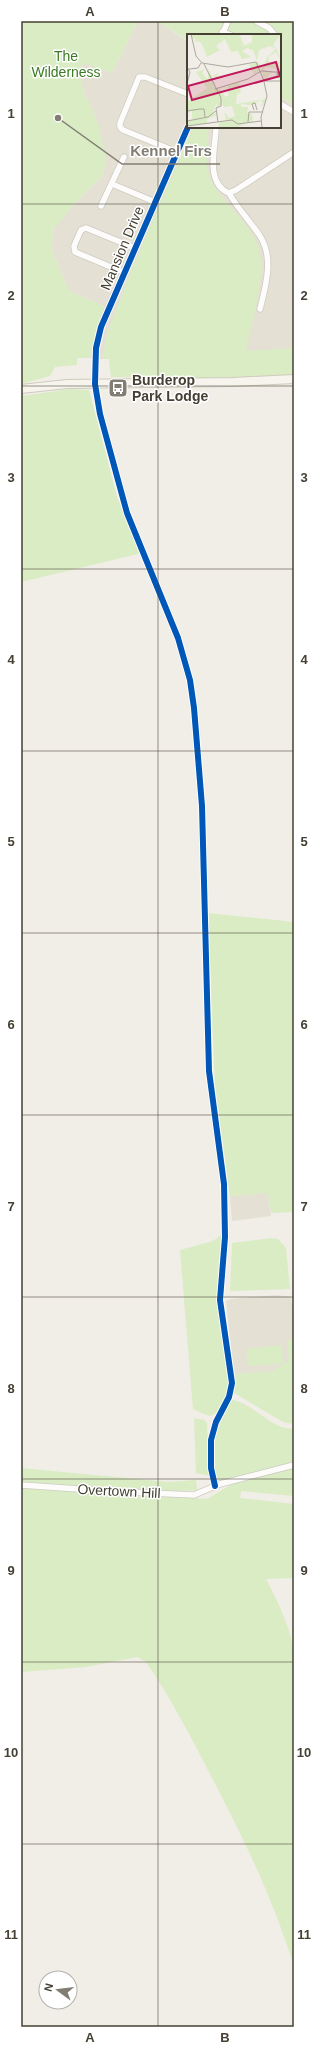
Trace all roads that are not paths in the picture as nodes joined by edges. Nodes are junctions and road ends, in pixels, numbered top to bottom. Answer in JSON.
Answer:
{"nodes":[{"id":1,"x":228,"y":21,"type":"edge"},
{"id":2,"x":256,"y":21,"type":"edge"},
{"id":3,"x":222,"y":33,"type":"edge"},
{"id":4,"x":274,"y":34,"type":"edge"},
{"id":5,"x":187,"y":94,"type":"edge"},
{"id":6,"x":281,"y":105,"type":"edge"},
{"id":7,"x":294,"y":112,"type":"edge"},
{"id":8,"x":188,"y":128,"type":"edge"},
{"id":9,"x":216,"y":128,"type":"edge"},
{"id":10,"x":177,"y":152,"type":"junction"},
{"id":11,"x":294,"y":152,"type":"edge"},
{"id":12,"x":124,"y":157,"type":"dead end"},
{"id":13,"x":112,"y":184,"type":"junction"},
{"id":14,"x":229,"y":192,"type":"junction"},
{"id":15,"x":155,"y":202,"type":"junction"},
{"id":16,"x":101,"y":206,"type":"dead end"},
{"id":17,"x":135,"y":248,"type":"junction"},
{"id":18,"x":125,"y":273,"type":"junction"},
{"id":19,"x":260,"y":309,"type":"dead end"},
{"id":20,"x":294,"y":379,"type":"edge"},
{"id":21,"x":95,"y":384,"type":"junction"},
{"id":22,"x":21,"y":389,"type":"edge"},
{"id":23,"x":294,"y":1465,"type":"edge"},
{"id":24,"x":21,"y":1485,"type":"edge"},
{"id":25,"x":215,"y":1486,"type":"junction"}],
"edges":[{"from":1,"to":3,"type":"street"},
{"from":2,"to":4,"type":"street"},
{"from":5,"to":10,"type":"street"},
{"from":6,"to":7,"type":"street"},
{"from":8,"to":10,"type":"street","name":"Mansion Drive"},
{"from":9,"to":14,"type":"street"},
{"from":10,"to":15,"type":"street","name":"Mansion Drive"},
{"from":11,"to":14,"type":"street"},
{"from":12,"to":13,"type":"street"},
{"from":13,"to":15,"type":"street"},
{"from":13,"to":16,"type":"street"},
{"from":14,"to":19,"type":"street"},
{"from":15,"to":17,"type":"street","name":"Mansion Drive"},
{"from":17,"to":18,"type":"street","name":"Mansion Drive"},
{"from":17,"to":18,"type":"street"},
{"from":18,"to":21,"type":"street","name":"Mansion Drive"},
{"from":20,"to":21,"type":"main road"},
{"from":21,"to":22,"type":"main road"},
{"from":21,"to":25,"type":"street","name":"Mansion Drive"},
{"from":23,"to":25,"type":"street","name":"Overtown Hill"},
{"from":24,"to":25,"type":"street","name":"Overtown Hill"}]}
